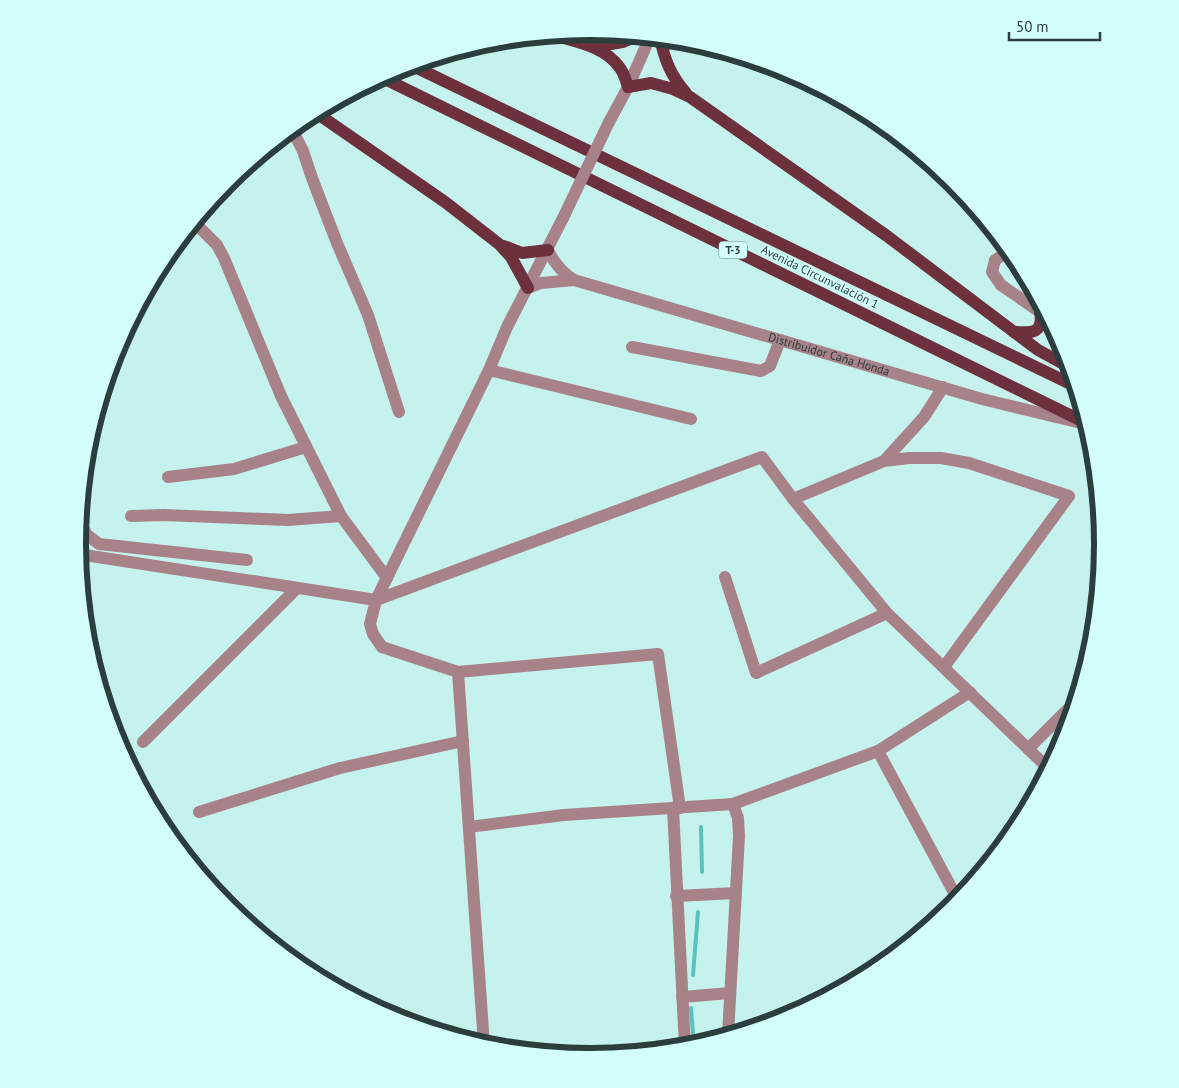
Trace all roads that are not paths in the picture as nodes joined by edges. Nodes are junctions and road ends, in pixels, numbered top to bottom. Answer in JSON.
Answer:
{"nodes":[{"id":1,"x":571,"y":41,"type":"edge"},
{"id":2,"x":625,"y":41,"type":"edge"},
{"id":3,"x":647,"y":43,"type":"edge"},
{"id":4,"x":662,"y":45,"type":"edge"},
{"id":5,"x":592,"y":47,"type":"junction"},
{"id":6,"x":420,"y":69,"type":"edge"},
{"id":7,"x":389,"y":82,"type":"edge"},
{"id":8,"x":628,"y":87,"type":"junction"},
{"id":9,"x":690,"y":97,"type":"junction"},
{"id":10,"x":322,"y":117,"type":"edge"},
{"id":11,"x":295,"y":135,"type":"edge"},
{"id":12,"x":199,"y":227,"type":"edge"},
{"id":13,"x":499,"y":244,"type":"junction"},
{"id":14,"x":548,"y":250,"type":"junction"},
{"id":15,"x":1002,"y":255,"type":"edge"},
{"id":16,"x":574,"y":280,"type":"junction"},
{"id":17,"x":528,"y":288,"type":"junction"},
{"id":18,"x":1034,"y":307,"type":"edge"},
{"id":19,"x":1042,"y":321,"type":"edge"},
{"id":20,"x":1014,"y":332,"type":"junction"},
{"id":21,"x":780,"y":340,"type":"junction"},
{"id":22,"x":632,"y":347,"type":"dead end"},
{"id":23,"x":1059,"y":362,"type":"edge"},
{"id":24,"x":490,"y":370,"type":"junction"},
{"id":25,"x":1067,"y":382,"type":"edge"},
{"id":26,"x":943,"y":387,"type":"junction"},
{"id":27,"x":399,"y":412,"type":"dead end"},
{"id":28,"x":691,"y":419,"type":"dead end"},
{"id":29,"x":1077,"y":419,"type":"edge"},
{"id":30,"x":1078,"y":421,"type":"edge"},
{"id":31,"x":306,"y":447,"type":"junction"},
{"id":32,"x":884,"y":460,"type":"junction"},
{"id":33,"x":168,"y":478,"type":"dead end"},
{"id":34,"x":793,"y":499,"type":"junction"},
{"id":35,"x":131,"y":516,"type":"dead end"},
{"id":36,"x":341,"y":516,"type":"junction"},
{"id":37,"x":86,"y":533,"type":"edge"},
{"id":38,"x":86,"y":556,"type":"edge"},
{"id":39,"x":247,"y":560,"type":"dead end"},
{"id":40,"x":387,"y":578,"type":"junction"},
{"id":41,"x":725,"y":578,"type":"dead end"},
{"id":42,"x":296,"y":589,"type":"junction"},
{"id":43,"x":376,"y":600,"type":"junction"},
{"id":44,"x":886,"y":613,"type":"junction"},
{"id":45,"x":944,"y":667,"type":"junction"},
{"id":46,"x":458,"y":672,"type":"junction"},
{"id":47,"x":970,"y":692,"type":"junction"},
{"id":48,"x":1064,"y":713,"type":"edge"},
{"id":49,"x":463,"y":741,"type":"junction"},
{"id":50,"x":143,"y":742,"type":"dead end"},
{"id":51,"x":1028,"y":749,"type":"junction"},
{"id":52,"x":878,"y":751,"type":"junction"},
{"id":53,"x":1043,"y":764,"type":"edge"},
{"id":54,"x":733,"y":804,"type":"junction"},
{"id":55,"x":677,"y":808,"type":"junction"},
{"id":56,"x":199,"y":812,"type":"dead end"},
{"id":57,"x":469,"y":827,"type":"junction"},
{"id":58,"x":954,"y":892,"type":"edge"},
{"id":59,"x":736,"y":893,"type":"junction"},
{"id":60,"x":676,"y":896,"type":"junction"},
{"id":61,"x":730,"y":993,"type":"junction"},
{"id":62,"x":682,"y":996,"type":"junction"},
{"id":63,"x":728,"y":1028,"type":"edge"},
{"id":64,"x":483,"y":1036,"type":"edge"},
{"id":65,"x":685,"y":1039,"type":"edge"}],
"edges":[{"from":1,"to":5,"type":"main road"},
{"from":2,"to":5,"type":"main road"},
{"from":3,"to":8,"type":"street"},
{"from":4,"to":9,"type":"main road"},
{"from":5,"to":8,"type":"main road"},
{"from":6,"to":25,"type":"main road","name":"Avenida Circunvalación 1","number":"T-3"},
{"from":7,"to":29,"type":"main road","name":"Avenida Circunvalación 1","number":"T-3"},
{"from":8,"to":9,"type":"main road"},
{"from":8,"to":14,"type":"street","bridge":true},
{"from":9,"to":20,"type":"main road"},
{"from":10,"to":13,"type":"main road"},
{"from":11,"to":27,"type":"street"},
{"from":12,"to":31,"type":"street"},
{"from":13,"to":14,"type":"main road"},
{"from":13,"to":17,"type":"main road"},
{"from":14,"to":16,"type":"street","name":"Distribuidor Caña Honda"},
{"from":14,"to":17,"type":"street"},
{"from":15,"to":18,"type":"street"},
{"from":16,"to":17,"type":"street","name":"Distribuidor Caña Honda"},
{"from":16,"to":21,"type":"street","name":"Distribuidor Caña Honda"},
{"from":17,"to":24,"type":"street"},
{"from":19,"to":20,"type":"main road"},
{"from":20,"to":23,"type":"main road"},
{"from":21,"to":22,"type":"street"},
{"from":21,"to":26,"type":"street","name":"Distribuidor Caña Honda"},
{"from":24,"to":28,"type":"street"},
{"from":24,"to":40,"type":"street"},
{"from":26,"to":30,"type":"street","name":"Distribuidor Caña Honda"},
{"from":26,"to":32,"type":"street"},
{"from":31,"to":33,"type":"street"},
{"from":31,"to":36,"type":"street"},
{"from":32,"to":34,"type":"street"},
{"from":32,"to":45,"type":"street"},
{"from":34,"to":43,"type":"street"},
{"from":34,"to":44,"type":"street"},
{"from":35,"to":36,"type":"street"},
{"from":36,"to":40,"type":"street"},
{"from":37,"to":39,"type":"street"},
{"from":38,"to":42,"type":"street"},
{"from":40,"to":43,"type":"street"},
{"from":41,"to":44,"type":"street"},
{"from":42,"to":43,"type":"street"},
{"from":42,"to":50,"type":"street"},
{"from":43,"to":46,"type":"street"},
{"from":44,"to":45,"type":"street"},
{"from":45,"to":47,"type":"street"},
{"from":46,"to":49,"type":"street"},
{"from":46,"to":55,"type":"street"},
{"from":47,"to":51,"type":"street"},
{"from":47,"to":52,"type":"street"},
{"from":48,"to":51,"type":"street"},
{"from":49,"to":56,"type":"street"},
{"from":49,"to":57,"type":"street"},
{"from":51,"to":53,"type":"street"},
{"from":52,"to":54,"type":"street"},
{"from":52,"to":58,"type":"street"},
{"from":54,"to":55,"type":"street"},
{"from":54,"to":59,"type":"street"},
{"from":55,"to":57,"type":"street"},
{"from":55,"to":60,"type":"street"},
{"from":57,"to":64,"type":"street"},
{"from":59,"to":60,"type":"street"},
{"from":59,"to":61,"type":"street"},
{"from":60,"to":62,"type":"street"},
{"from":61,"to":62,"type":"street"},
{"from":61,"to":63,"type":"street"},
{"from":62,"to":65,"type":"street"}]}
